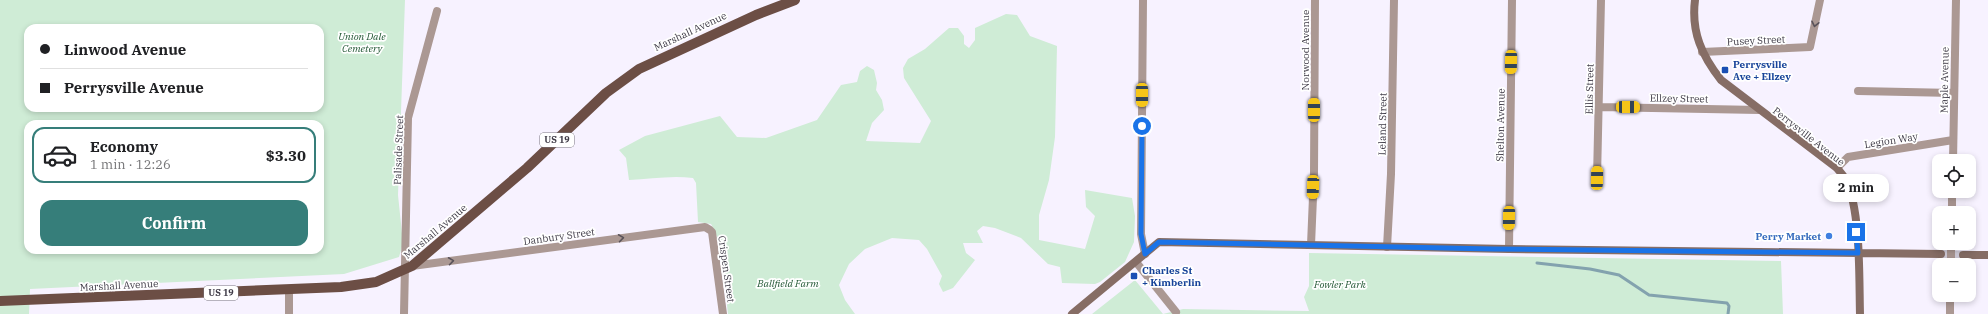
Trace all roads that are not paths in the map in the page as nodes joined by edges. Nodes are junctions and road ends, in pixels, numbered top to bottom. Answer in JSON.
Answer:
{"nodes":[{"id":1,"x":795,"y":0,"type":"edge"},
{"id":2,"x":1143,"y":0,"type":"edge"},
{"id":3,"x":1315,"y":0,"type":"edge"},
{"id":4,"x":1394,"y":0,"type":"edge"},
{"id":5,"x":1512,"y":0,"type":"edge"},
{"id":6,"x":1601,"y":0,"type":"edge"},
{"id":7,"x":1695,"y":0,"type":"edge"},
{"id":8,"x":1820,"y":0,"type":"edge"},
{"id":9,"x":1956,"y":0,"type":"edge"},
{"id":10,"x":437,"y":11,"type":"dead end"},
{"id":11,"x":1702,"y":52,"type":"junction"},
{"id":12,"x":1858,"y":91,"type":"dead end"},
{"id":13,"x":1954,"y":93,"type":"junction"},
{"id":14,"x":1599,"y":107,"type":"junction"},
{"id":15,"x":1759,"y":110,"type":"junction"},
{"id":16,"x":1953,"y":140,"type":"junction"},
{"id":17,"x":1953,"y":154,"type":"edge"},
{"id":18,"x":1837,"y":168,"type":"junction"},
{"id":19,"x":1597,"y":178,"type":"dead end"},
{"id":20,"x":708,"y":228,"type":"joint"},
{"id":21,"x":1311,"y":245,"type":"junction"},
{"id":22,"x":1387,"y":248,"type":"junction"},
{"id":23,"x":1509,"y":249,"type":"junction"},
{"id":24,"x":1858,"y":253,"type":"junction"},
{"id":25,"x":1145,"y":254,"type":"junction"},
{"id":26,"x":1941,"y":254,"type":"tunnel mouth"},
{"id":27,"x":1963,"y":255,"type":"tunnel mouth"},
{"id":28,"x":1988,"y":255,"type":"edge"},
{"id":29,"x":1136,"y":262,"type":"junction"},
{"id":30,"x":409,"y":268,"type":"junction"},
{"id":31,"x":289,"y":289,"type":"junction"},
{"id":32,"x":0,"y":302,"type":"edge"},
{"id":33,"x":1950,"y":302,"type":"edge"},
{"id":34,"x":1176,"y":312,"type":"dead end"},
{"id":35,"x":289,"y":314,"type":"edge"},
{"id":36,"x":404,"y":314,"type":"edge"},
{"id":37,"x":722,"y":314,"type":"edge"},
{"id":38,"x":1072,"y":314,"type":"edge"},
{"id":39,"x":1860,"y":314,"type":"edge"},
{"id":40,"x":1950,"y":314,"type":"edge"}],
"edges":[{"from":1,"to":30,"type":"main road","name":"Marshall Avenue","number":"US 19"},
{"from":2,"to":25,"type":"street"},
{"from":3,"to":21,"type":"street","name":"Norwood Avenue"},
{"from":4,"to":22,"type":"street","name":"Leland Street"},
{"from":5,"to":23,"type":"street","name":"Shelton Avenue"},
{"from":6,"to":14,"type":"street","name":"Ellis Street"},
{"from":7,"to":11,"type":"street","name":"Perrysville Avenue"},
{"from":8,"to":11,"type":"street","name":"Pusey Street","one_way":true},
{"from":9,"to":13,"type":"street","name":"Maple Avenue"},
{"from":10,"to":30,"type":"street","name":"Palisade Street"},
{"from":11,"to":15,"type":"street","name":"Perrysville Avenue"},
{"from":12,"to":13,"type":"street"},
{"from":13,"to":16,"type":"street","name":"Maple Avenue"},
{"from":14,"to":15,"type":"street","name":"Ellzey Street"},
{"from":14,"to":19,"type":"street","name":"Ellis Street"},
{"from":15,"to":18,"type":"street","name":"Perrysville Avenue"},
{"from":16,"to":17,"type":"street","name":"Maple Avenue"},
{"from":16,"to":18,"type":"street","name":"Legion Way"},
{"from":18,"to":24,"type":"street","name":"Perrysville Avenue"},
{"from":30,"to":20,"type":"street","name":"Danbury Street","one_way":true},
{"from":20,"to":37,"type":"street","name":"Crispen Street"},
{"from":21,"to":22,"type":"street"},
{"from":21,"to":25,"type":"street"},
{"from":22,"to":23,"type":"street"},
{"from":23,"to":24,"type":"street"},
{"from":24,"to":26,"type":"street"},
{"from":24,"to":39,"type":"street","name":"Perrysville Avenue"},
{"from":25,"to":29,"type":"street"},
{"from":27,"to":28,"type":"street"},
{"from":29,"to":34,"type":"street"},
{"from":29,"to":38,"type":"street"},
{"from":30,"to":31,"type":"main road","name":"Marshall Avenue","number":"US 19"},
{"from":30,"to":36,"type":"street","name":"Palisade Street"},
{"from":31,"to":32,"type":"main road","name":"Marshall Avenue","number":"US 19"},
{"from":31,"to":35,"type":"street"},
{"from":33,"to":40,"type":"street"}]}
